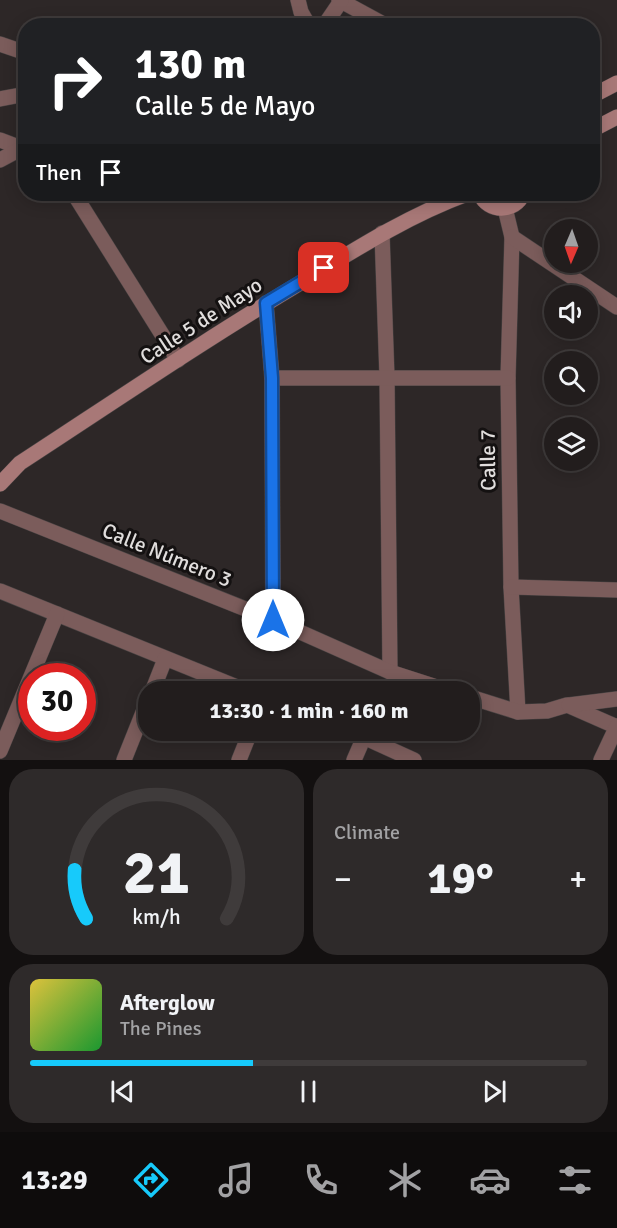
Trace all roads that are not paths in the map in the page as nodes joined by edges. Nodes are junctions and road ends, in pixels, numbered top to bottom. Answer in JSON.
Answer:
{"nodes":[{"id":1,"x":298,"y":0,"type":"edge"},
{"id":2,"x":340,"y":1,"type":"edge"},
{"id":3,"x":304,"y":18,"type":"edge"},
{"id":4,"x":329,"y":18,"type":"edge"},
{"id":5,"x":363,"y":18,"type":"edge"},
{"id":6,"x":0,"y":44,"type":"edge"},
{"id":7,"x":18,"y":50,"type":"edge"},
{"id":8,"x":617,"y":83,"type":"edge"},
{"id":9,"x":600,"y":92,"type":"edge"},
{"id":10,"x":18,"y":96,"type":"edge"},
{"id":11,"x":0,"y":99,"type":"edge"},
{"id":12,"x":617,"y":117,"type":"edge"},
{"id":13,"x":600,"y":126,"type":"edge"},
{"id":14,"x":0,"y":140,"type":"edge"},
{"id":15,"x":18,"y":145,"type":"edge"},
{"id":16,"x":18,"y":150,"type":"edge"},
{"id":17,"x":0,"y":160,"type":"edge"},
{"id":18,"x":79,"y":201,"type":"edge"},
{"id":19,"x":452,"y":201,"type":"edge"},
{"id":20,"x":485,"y":201,"type":"edge"},
{"id":21,"x":517,"y":201,"type":"edge"},
{"id":22,"x":505,"y":208,"type":"junction"},
{"id":23,"x":382,"y":233,"type":"junction"},
{"id":24,"x":512,"y":237,"type":"junction"},
{"id":25,"x":266,"y":303,"type":"junction"},
{"id":26,"x":617,"y":307,"type":"edge"},
{"id":27,"x":178,"y":360,"type":"junction"},
{"id":28,"x":272,"y":378,"type":"junction"},
{"id":29,"x":387,"y":378,"type":"junction"},
{"id":30,"x":508,"y":378,"type":"junction"},
{"id":31,"x":0,"y":484,"type":"edge"},
{"id":32,"x":0,"y":511,"type":"edge"},
{"id":33,"x":511,"y":587,"type":"junction"},
{"id":34,"x":617,"y":590,"type":"edge"},
{"id":35,"x":0,"y":591,"type":"edge"},
{"id":36,"x":57,"y":614,"type":"junction"},
{"id":37,"x":273,"y":620,"type":"junction"},
{"id":38,"x":165,"y":659,"type":"junction"},
{"id":39,"x":390,"y":672,"type":"junction"},
{"id":40,"x":156,"y":681,"type":"edge"},
{"id":41,"x":221,"y":681,"type":"edge"},
{"id":42,"x":418,"y":681,"type":"edge"},
{"id":43,"x":617,"y":699,"type":"edge"},
{"id":44,"x":480,"y":700,"type":"edge"},
{"id":45,"x":567,"y":705,"type":"junction"},
{"id":46,"x":518,"y":712,"type":"junction"},
{"id":47,"x":138,"y":725,"type":"edge"},
{"id":48,"x":617,"y":727,"type":"edge"},
{"id":49,"x":247,"y":741,"type":"edge"},
{"id":50,"x":361,"y":741,"type":"edge"},
{"id":51,"x":372,"y":741,"type":"edge"},
{"id":52,"x":0,"y":751,"type":"edge"},
{"id":53,"x":124,"y":760,"type":"edge"},
{"id":54,"x":239,"y":760,"type":"edge"},
{"id":55,"x":354,"y":760,"type":"edge"},
{"id":56,"x":414,"y":760,"type":"edge"},
{"id":57,"x":602,"y":760,"type":"edge"}],
"edges":[{"from":1,"to":3,"type":"street"},
{"from":2,"to":4,"type":"street"},
{"from":2,"to":5,"type":"street"},
{"from":6,"to":7,"type":"street"},
{"from":8,"to":9,"type":"street"},
{"from":10,"to":11,"type":"street"},
{"from":12,"to":13,"type":"street"},
{"from":14,"to":15,"type":"street"},
{"from":16,"to":17,"type":"street"},
{"from":18,"to":27,"type":"street"},
{"from":19,"to":23,"type":"street","name":"Calle 5 de Mayo"},
{"from":20,"to":22,"type":"street"},
{"from":21,"to":22,"type":"street"},
{"from":22,"to":24,"type":"street","name":"Calle 7"},
{"from":23,"to":25,"type":"street","name":"Calle 5 de Mayo"},
{"from":23,"to":29,"type":"street"},
{"from":24,"to":26,"type":"street"},
{"from":24,"to":30,"type":"street","name":"Calle 7"},
{"from":25,"to":27,"type":"street","name":"Calle 5 de Mayo"},
{"from":25,"to":28,"type":"street"},
{"from":27,"to":31,"type":"street","name":"Calle 5 de Mayo"},
{"from":28,"to":29,"type":"street"},
{"from":28,"to":37,"type":"street"},
{"from":29,"to":30,"type":"street"},
{"from":29,"to":39,"type":"street"},
{"from":30,"to":33,"type":"street","name":"Calle 7"},
{"from":32,"to":37,"type":"street","name":"Calle Número 3"},
{"from":33,"to":34,"type":"street"},
{"from":33,"to":46,"type":"street","name":"Calle 7"},
{"from":35,"to":36,"type":"street"},
{"from":36,"to":38,"type":"street"},
{"from":36,"to":52,"type":"street"},
{"from":37,"to":39,"type":"street","name":"Calle Número 3"},
{"from":38,"to":40,"type":"street"},
{"from":38,"to":41,"type":"street"},
{"from":39,"to":42,"type":"street","name":"Calle Número 3"},
{"from":43,"to":45,"type":"street"},
{"from":44,"to":46,"type":"street"},
{"from":45,"to":46,"type":"street"},
{"from":45,"to":48,"type":"street"},
{"from":47,"to":53,"type":"street"},
{"from":48,"to":57,"type":"street"},
{"from":49,"to":54,"type":"street"},
{"from":50,"to":55,"type":"street"},
{"from":51,"to":56,"type":"street"}]}
